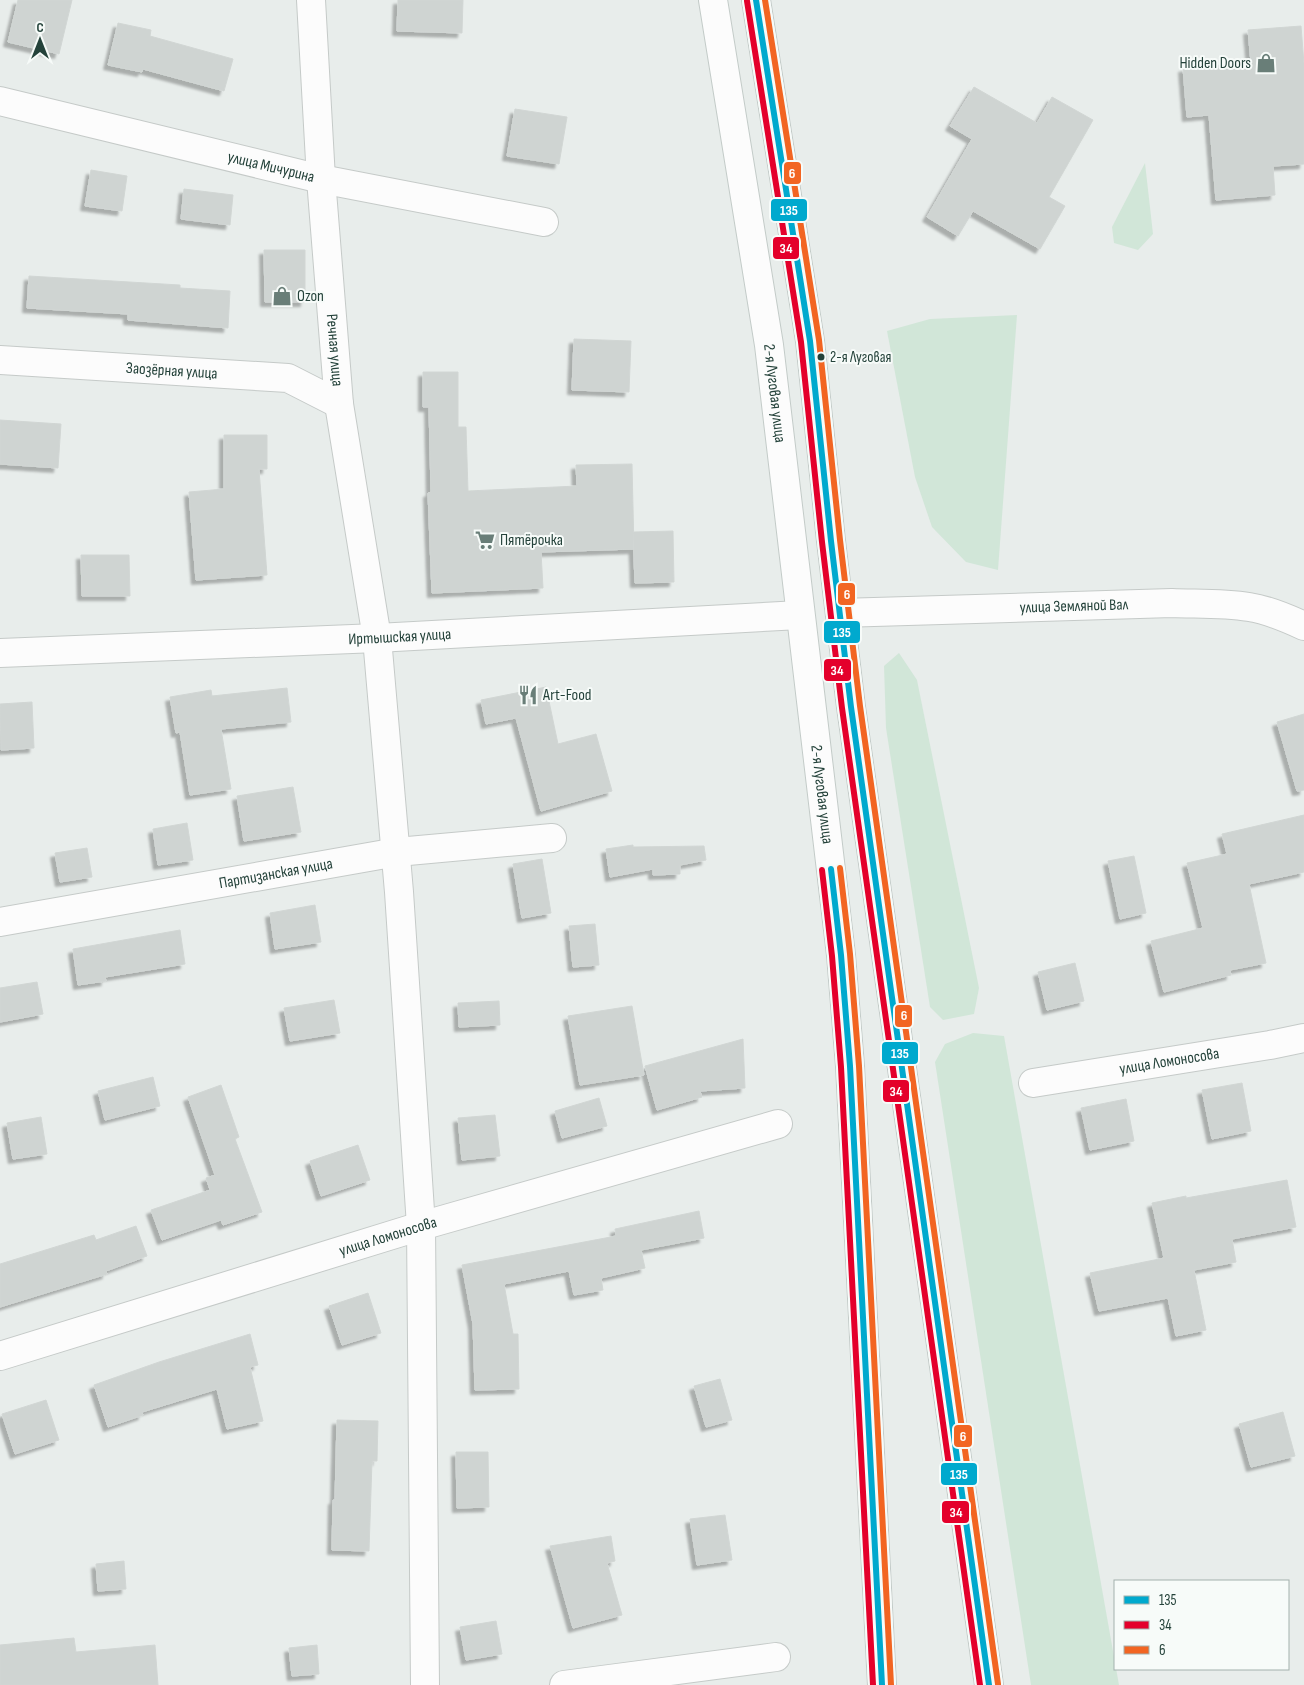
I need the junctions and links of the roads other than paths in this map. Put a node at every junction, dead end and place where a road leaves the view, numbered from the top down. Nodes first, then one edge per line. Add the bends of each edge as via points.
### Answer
1 (311, 0) edge
2 (714, 0) edge
3 (756, 0) edge
4 (0, 101) edge
5 (321, 179) junction
6 (544, 222) dead end
7 (0, 360) edge
8 (339, 404) junction
9 (840, 613) junction
10 (800, 615) junction
11 (1304, 626) edge
12 (377, 638) junction
13 (0, 653) edge
14 (552, 838) dead end
15 (396, 852) junction
16 (0, 922) edge
17 (1304, 1038) edge
18 (1033, 1083) dead end
19 (778, 1124) dead end
20 (421, 1226) junction
21 (0, 1356) edge
22 (776, 1657) dead end
23 (425, 1685) edge
24 (564, 1685) edge
25 (882, 1685) edge
26 (989, 1685) edge

1 - 5 street, Речная улица
2 - 10 street, 2-я Луговая улица via 769,345
3 - 9 street via 810,341
4 - 5 street, улица Мичурина
5 - 6 street, улица Мичурина
5 - 8 street, Речная улица
7 - 8 street, Заозёрная улица via 288,378
8 - 12 street, Речная улица
9 - 10 street, улица Земляной Вал
9 - 11 street, улица Земляной Вал via 1220,604 1251,607
9 - 26 street
10 - 12 street, Иртышская улица
10 - 25 street, 2-я Луговая улица via 841,955 850,1066
12 - 13 street, Иртышская улица
12 - 15 street, Речная улица
14 - 15 street, Партизанская улица
15 - 16 street, Партизанская улица
15 - 20 street, Речная улица
17 - 18 street, улица Ломоносова
19 - 20 street, улица Ломоносова
20 - 21 street, улица Ломоносова
20 - 23 street, Речная улица
22 - 24 street

